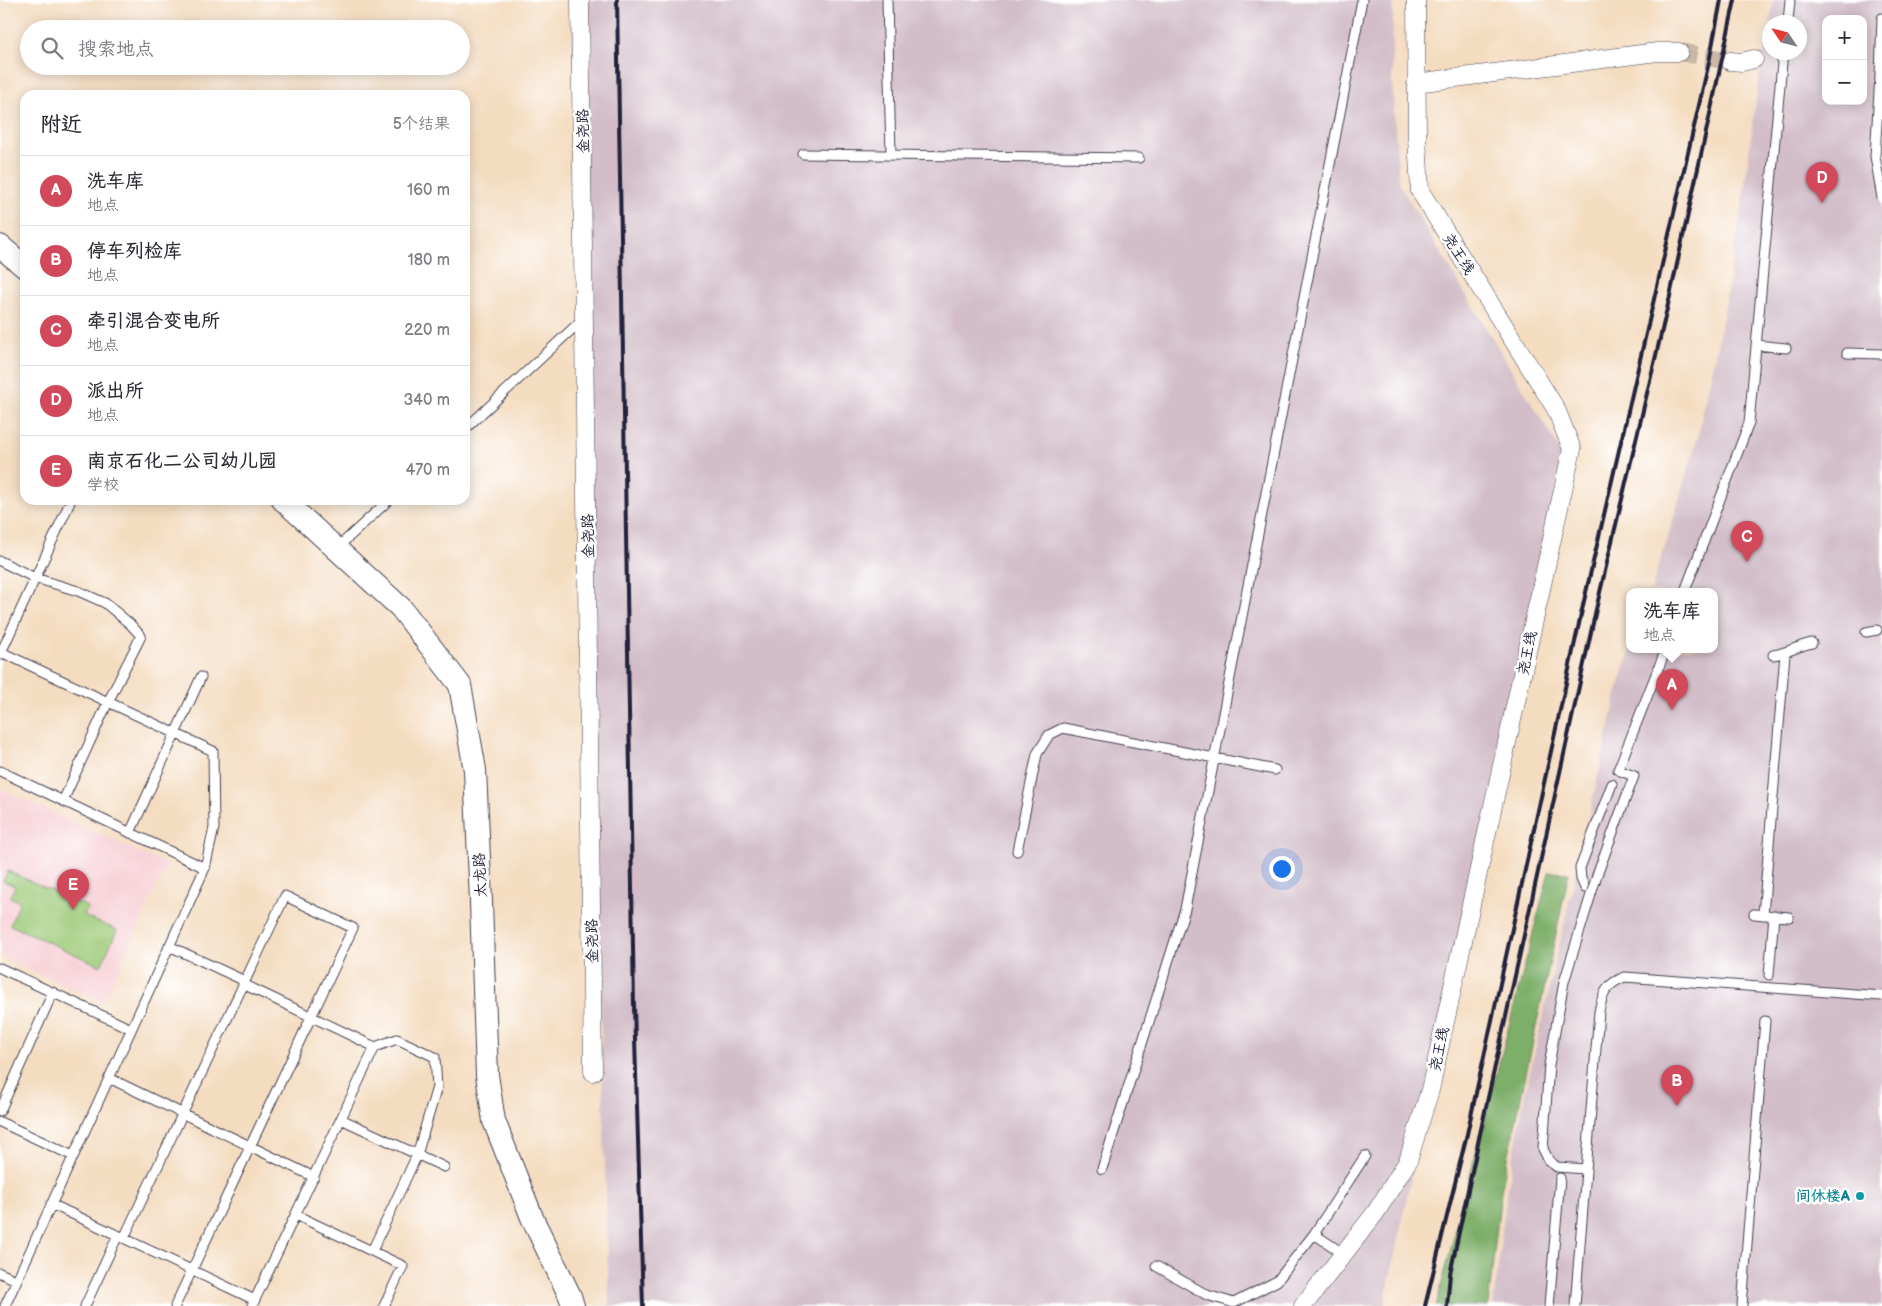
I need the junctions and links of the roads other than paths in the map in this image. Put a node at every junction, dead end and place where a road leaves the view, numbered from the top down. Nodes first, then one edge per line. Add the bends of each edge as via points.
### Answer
1 (580, 0) edge
2 (887, 0) edge
3 (1362, 0) edge
4 (1416, 0) edge
5 (1790, 0) edge
6 (1789, 15) edge
7 (1882, 18) edge
8 (1679, 52) tunnel mouth
9 (1754, 59) dead end
10 (1782, 60) edge
11 (1730, 61) tunnel mouth
12 (1880, 75) junction
13 (1416, 83) junction
14 (1882, 86) edge
15 (803, 154) dead end
16 (891, 154) junction
17 (1139, 158) dead end
18 (1882, 198) edge
19 (0, 246) edge
20 (20, 263) edge
21 (586, 316) junction
22 (1756, 346) junction
23 (1786, 348) dead end
24 (1847, 353) dead end
25 (1882, 354) edge
26 (470, 424) edge
27 (69, 505) edge
28 (289, 505) edge
29 (384, 505) edge
30 (337, 548) junction
31 (0, 561) edge
32 (35, 578) junction
33 (1686, 588) edge
34 (1877, 630) dead end
35 (1866, 632) dead end
36 (1812, 644) dead end
37 (1664, 653) edge
38 (1, 654) edge
39 (1785, 654) junction
40 (1774, 655) dead end
41 (201, 677) dead end
42 (108, 702) junction
43 (175, 733) junction
44 (1214, 758) junction
45 (1276, 770) dead end
46 (0, 772) edge
47 (1612, 784) dead end
48 (63, 801) junction
49 (130, 833) junction
50 (1017, 851) dead end
51 (205, 868) junction
52 (1585, 888) dead end
53 (1774, 916) junction
54 (1789, 916) dead end
55 (169, 946) junction
56 (0, 968) edge
57 (1769, 976) dead end
58 (244, 982) junction
59 (53, 992) junction
60 (1882, 996) edge
61 (312, 1016) junction
62 (1765, 1021) dead end
63 (131, 1029) junction
64 (375, 1047) junction
65 (593, 1072) dead end
66 (109, 1078) junction
67 (0, 1111) edge
68 (182, 1113) junction
69 (341, 1119) junction
70 (0, 1122) edge
71 (250, 1146) junction
72 (416, 1155) junction
73 (73, 1156) junction
74 (1365, 1156) dead end
75 (444, 1167) dead end
76 (1102, 1169) dead end
77 (1586, 1170) junction
78 (314, 1177) junction
79 (1560, 1178) dead end
80 (51, 1204) junction
81 (296, 1216) junction
82 (1314, 1234) junction
83 (121, 1237) junction
84 (372, 1251) junction
85 (1345, 1254) junction
86 (1156, 1266) dead end
87 (192, 1270) junction
88 (0, 1273) edge
89 (16, 1280) junction
90 (254, 1303) edge
91 (5, 1306) edge
92 (85, 1306) edge
93 (175, 1306) edge
94 (384, 1306) edge
95 (573, 1306) edge
96 (1304, 1306) edge
97 (1549, 1306) edge
98 (1575, 1306) edge
99 (1742, 1306) edge

1 - 21 street, 金尧路
2 - 16 lane
3 - 44 lane
4 - 13 street, 尧王线
5 - 6 lane
7 - 12 lane
8 - 13 street via 1657,52
9 - 11 street
10 - 22 lane
12 - 14 lane, bridge
12 - 18 lane, bridge via 1875,156
13 - 85 street, 尧王线 via 1420,191 1556,409 1572,449 1430,1090 1408,1161
15 - 16 lane
16 - 17 lane
19 - 20 street
21 - 26 lane
21 - 65 street, 金尧路
22 - 23 lane
22 - 33 lane via 1749,423
24 - 25 lane
27 - 32 lane
28 - 30 street, 太龙路
29 - 30 lane
30 - 95 street, 太龙路 via 401,608 460,685 475,770 486,1075 494,1121 533,1220
31 - 32 lane
32 - 38 lane
32 - 42 lane via 105,603 141,636
34 - 35 lane
36 - 39 lane via 1799,646
37 - 77 lane, bridge via 1618,770 1634,776 1597,875 1564,982 1549,1065 1543,1149 1549,1161 1557,1167
38 - 42 lane
39 - 40 lane
39 - 53 lane via 1758,914
41 - 43 lane
42 - 43 lane
42 - 48 lane
43 - 49 lane
43 - 51 lane via 213,751 214,828
44 - 45 lane
44 - 50 lane via 1063,728 1049,735 1037,754
44 - 76 lane via 1184,909
46 - 48 lane
47 - 52 lane via 1580,868
48 - 49 lane
49 - 51 lane
51 - 55 lane
53 - 54 lane
53 - 57 lane
55 - 58 lane
55 - 63 lane
56 - 59 lane
58 - 61 lane
58 - 61 lane via 285,896 353,928
58 - 68 lane
59 - 63 lane
59 - 67 lane
60 - 77 lane, bridge via 1625,977 1615,980 1607,986 1599,1012
61 - 64 lane
61 - 71 lane
62 - 99 lane
63 - 66 lane
64 - 69 lane
64 - 72 lane via 397,1039 434,1057 437,1086
66 - 68 lane
66 - 73 lane
68 - 71 lane
68 - 83 lane
69 - 72 lane
69 - 78 lane
70 - 73 lane
71 - 78 lane
71 - 87 lane
72 - 75 lane
72 - 84 lane
73 - 80 lane
74 - 82 lane
77 - 98 lane, bridge
78 - 81 lane
79 - 97 lane
80 - 83 lane
80 - 89 lane
81 - 84 lane
81 - 90 lane
82 - 85 lane
82 - 86 lane via 1277,1281 1234,1303 1207,1295
83 - 87 lane
83 - 92 lane
84 - 94 lane via 403,1266
85 - 96 street, 尧王线
87 - 90 lane
87 - 93 lane
88 - 89 lane
89 - 91 lane

